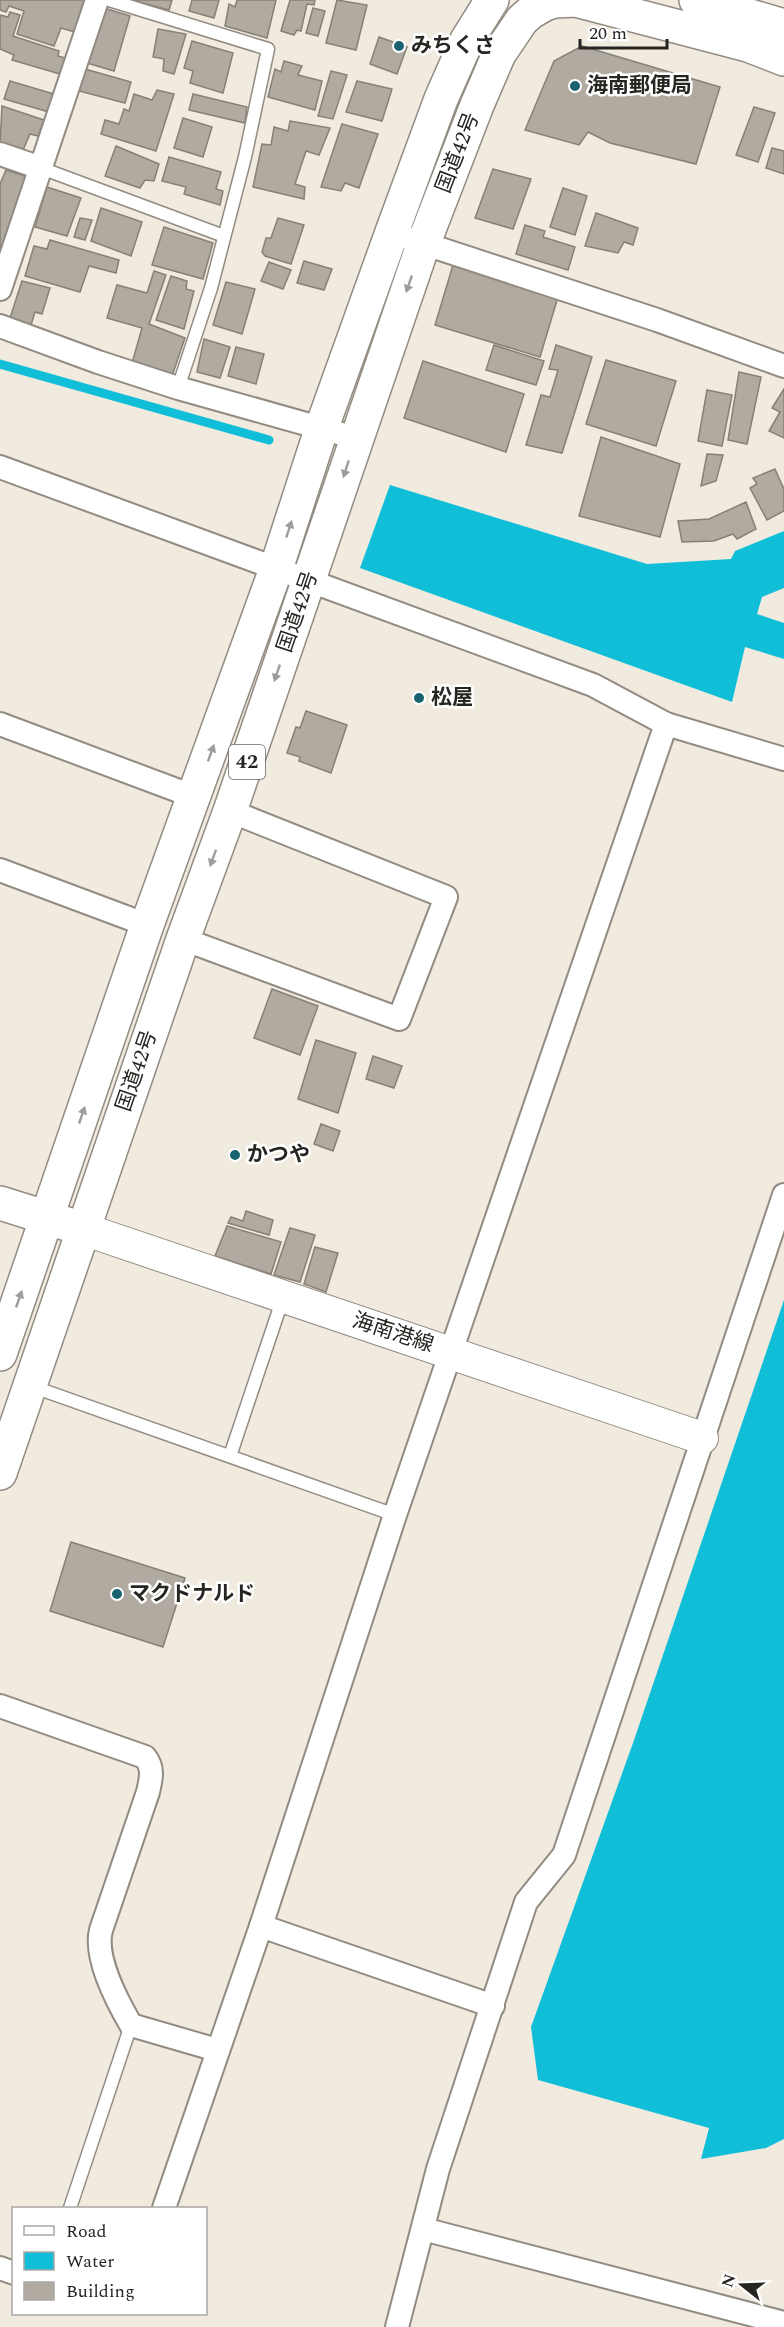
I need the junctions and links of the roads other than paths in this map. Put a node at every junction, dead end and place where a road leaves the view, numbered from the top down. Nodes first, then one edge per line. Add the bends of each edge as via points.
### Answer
1 (97, 0) edge
2 (108, 0) edge
3 (484, 0) edge
4 (492, 0) edge
5 (519, 0) edge
6 (696, 0) edge
7 (784, 26) edge
8 (467, 40) junction
9 (499, 54) junction
10 (784, 59) edge
11 (0, 154) edge
12 (41, 168) junction
13 (392, 232) junction
14 (224, 236) junction
15 (423, 245) junction
16 (0, 289) edge
17 (0, 326) edge
18 (784, 366) edge
19 (178, 388) junction
20 (322, 427) junction
21 (356, 438) junction
22 (0, 467) edge
23 (276, 569) junction
24 (309, 581) junction
25 (666, 723) junction
26 (0, 724) edge
27 (784, 759) edge
28 (195, 797) junction
29 (230, 811) junction
30 (0, 870) edge
31 (147, 925) junction
32 (183, 939) junction
33 (784, 1195) edge
34 (0, 1203) edge
35 (47, 1218) junction
36 (83, 1229) junction
37 (283, 1297) junction
38 (452, 1353) junction
39 (0, 1354) edge
40 (30, 1386) junction
41 (702, 1438) junction
42 (230, 1456) junction
43 (0, 1473) edge
44 (395, 1515) junction
45 (0, 1706) edge
46 (261, 1926) junction
47 (493, 2006) junction
48 (131, 2025) junction
49 (217, 2050) junction
50 (70, 2207) edge
51 (164, 2207) edge
52 (423, 2229) junction
53 (784, 2323) edge
54 (397, 2327) edge

1 - 12 street
2 - 14 lane via 268,48
3 - 8 main road
4 - 8 main road, 国道42号 / 42
5 - 9 main road
6 - 7 main road
8 - 13 main road, 国道42号 / 42
9 - 10 main road, 国道42号 / 42 via 531,12 555,1 576,0 748,45
9 - 15 main road, 国道42号 / 42
11 - 12 street
12 - 14 lane
12 - 16 street
13 - 15 street
13 - 20 main road, 国道42号 / 42
14 - 19 lane
15 - 18 street via 657,320
15 -> 21 main road, 国道42号 / 42
17 - 19 street
19 - 20 street
20 - 21 street
23 -> 20 main road, 国道42号 / 42
21 -> 24 main road, 国道42号 / 42
22 - 23 street
23 - 24 street
28 -> 23 main road, 国道42号 / 42
24 - 25 street via 593,685
24 -> 29 main road, 国道42号 / 42
25 - 27 street
25 - 38 street
26 - 28 street
28 - 31 main road, 国道42号 / 42
29 -> 32 main road, 国道42号 / 42
29 - 32 street via 446,897 399,1020
30 - 31 street
35 -> 31 main road, 国道42号 / 42
32 - 36 main road, 国道42号 / 42
33 - 41 street
34 - 35 main road
35 - 36 main road
39 -> 35 main road, 国道42号 / 42
36 - 37 main road, 海南港線
36 - 40 main road, 国道42号 / 42
37 - 38 main road, 海南港線
37 - 42 lane
38 - 41 main road, 海南港線
38 - 44 street
40 - 42 lane
40 - 43 main road, 国道42号 / 42
41 - 47 street via 564,1855 526,1902
42 - 44 lane
44 - 46 street
45 - 48 street via 145,1757 150,1763 148,1792 100,1937 115,1997
46 - 47 street
46 - 49 street
47 - 52 street via 438,2169
48 - 49 street
48 - 50 lane
49 - 51 street
52 - 53 street
52 - 54 street

